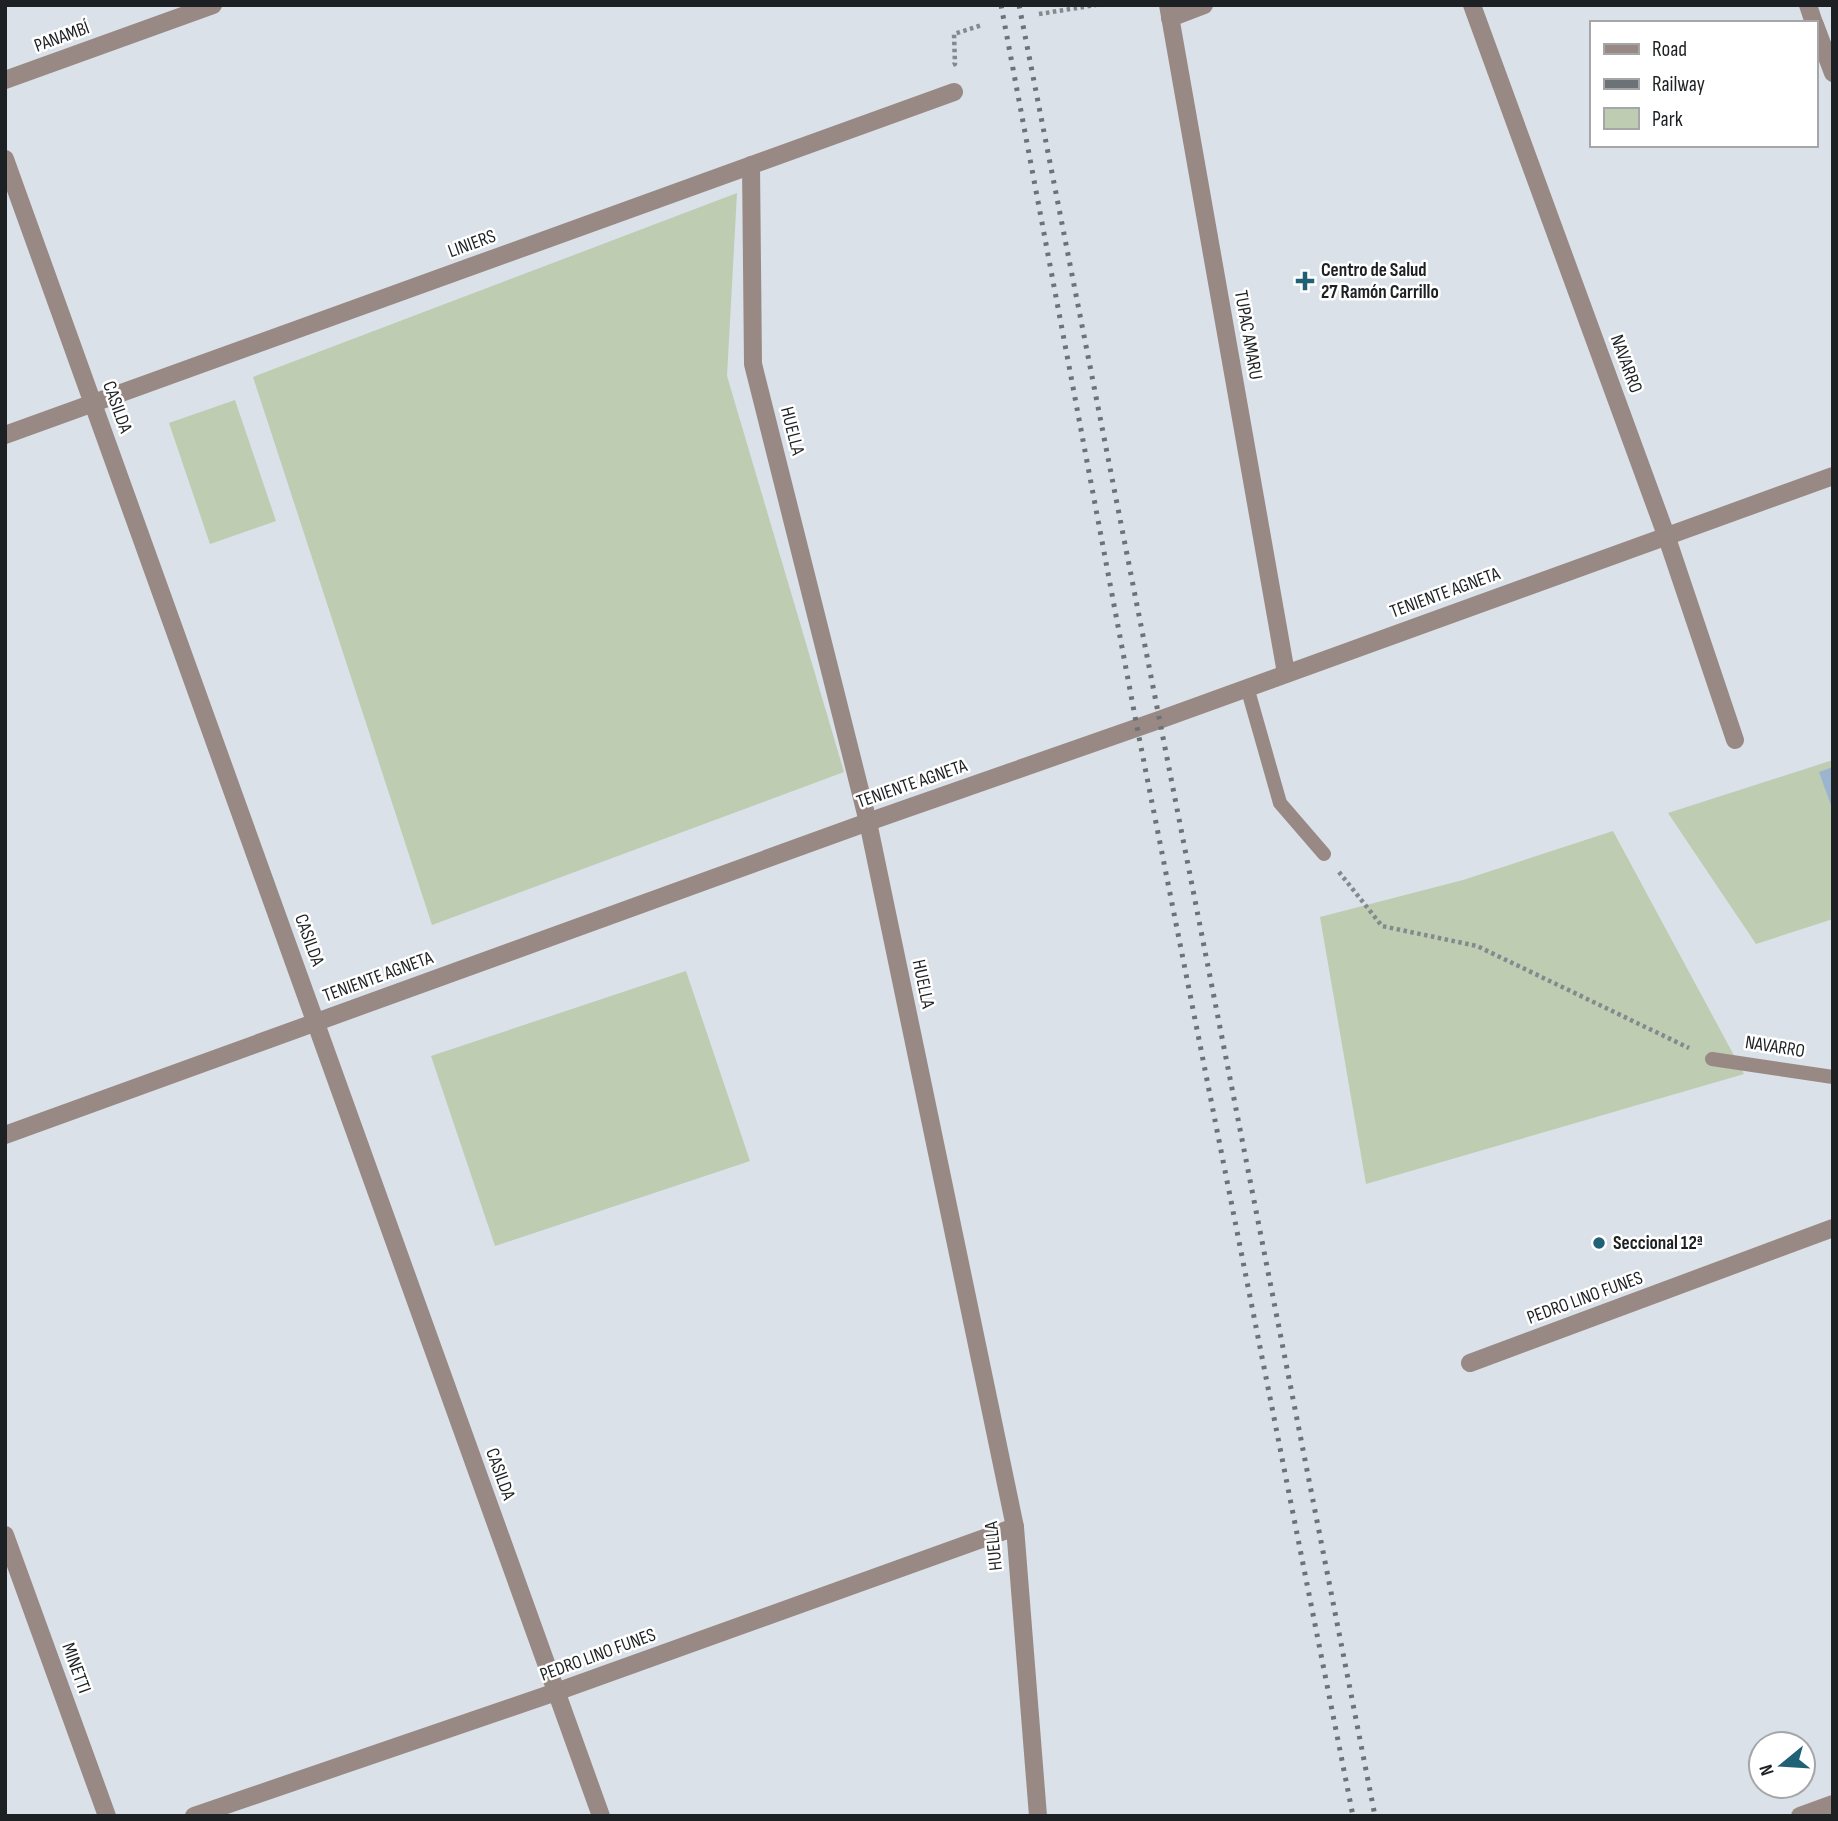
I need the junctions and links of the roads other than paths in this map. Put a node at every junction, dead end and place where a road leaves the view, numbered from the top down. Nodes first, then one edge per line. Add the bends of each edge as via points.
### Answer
1 (212, 5) edge
2 (1204, 5) edge
3 (1472, 5) edge
4 (1169, 11) edge
5 (1817, 29) edge
6 (1833, 73) edge
7 (5, 80) edge
8 (946, 95) road end
9 (5, 159) edge
10 (751, 165) junction
11 (93, 403) junction
12 (5, 435) edge
13 (1833, 476) edge
14 (1666, 536) junction
15 (1286, 673) junction
16 (1247, 687) junction
17 (1735, 740) dead end
18 (868, 822) junction
19 (1324, 854) road end
20 (316, 1022) junction
21 (1712, 1059) road end
22 (1833, 1077) edge
23 (5, 1135) edge
24 (1833, 1228) edge
25 (1470, 1363) dead end
26 (1015, 1527) junction
27 (5, 1535) edge
28 (556, 1692) junction
29 (1833, 1804) edge
30 (107, 1816) edge
31 (194, 1816) edge
32 (601, 1816) edge
33 (1038, 1816) edge
34 (1800, 1816) edge

1 - 7 street, PANAMBÍ
2 - 4 street
3 - 14 street, NAVARRO
4 - 15 street, TUPAC AMARU
5 - 6 street
8 - 10 street, LINIERS
9 - 11 street, CASILDA
10 - 11 street, LINIERS
10 - 18 street, HUELLA via 753,364
11 - 12 street, LINIERS
11 - 20 street, CASILDA
13 - 14 street, TENIENTE AGNETA
14 - 15 street, TENIENTE AGNETA
14 - 17 street, NAVARRO
15 - 16 street, TENIENTE AGNETA
16 - 18 street, TENIENTE AGNETA
16 - 19 lane via 1280,803
18 - 20 street, TENIENTE AGNETA
18 - 26 street, HUELLA
20 - 23 street, TENIENTE AGNETA
20 - 28 street, CASILDA
21 - 22 lane, NAVARRO
24 - 25 street, PEDRO LINO FUNES
26 - 28 street, PEDRO LINO FUNES
26 - 33 street, HUELLA
27 - 30 street, MINETTI
28 - 31 street, PEDRO LINO FUNES
28 - 32 street, CASILDA
29 - 34 street

